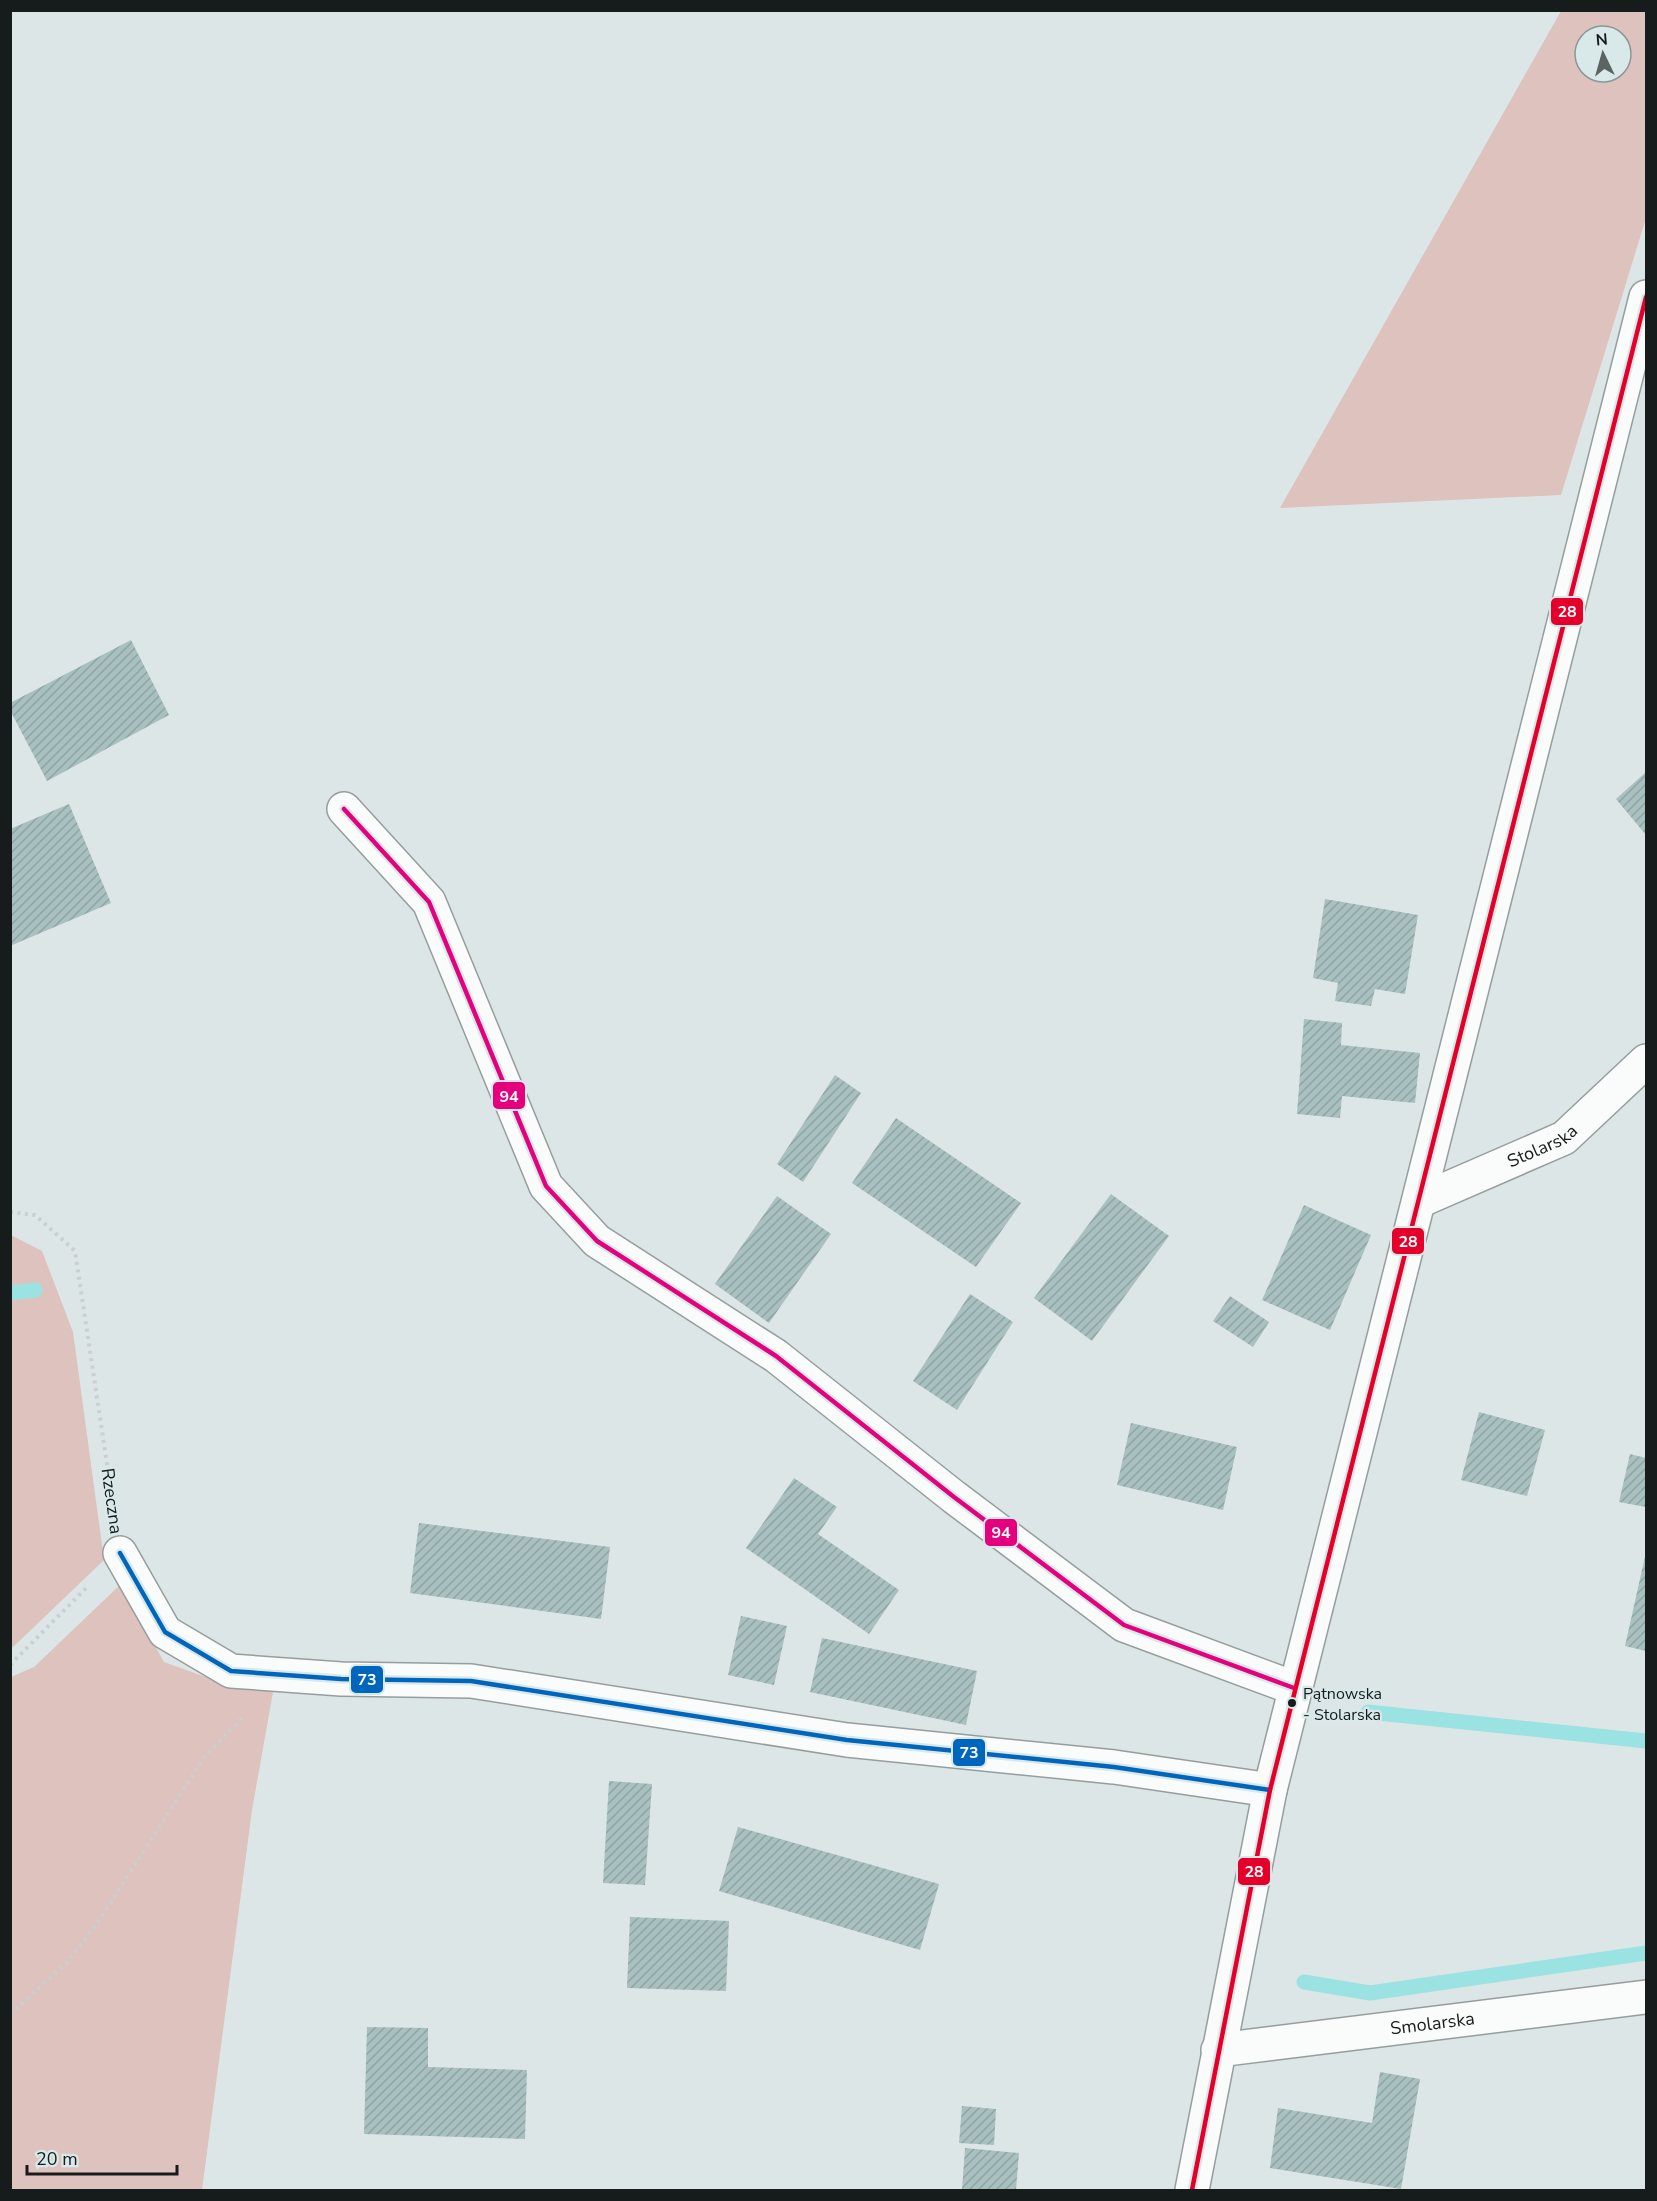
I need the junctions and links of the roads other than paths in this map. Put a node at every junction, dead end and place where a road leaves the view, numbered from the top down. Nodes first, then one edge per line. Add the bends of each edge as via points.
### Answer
1 (1647, 297) edge
2 (344, 809) dead end
3 (1647, 1061) edge
4 (1419, 1201) junction
5 (120, 1552) road end
6 (1294, 1688) junction
7 (1270, 1790) junction
8 (1647, 1997) edge
9 (1218, 2050) junction
10 (1192, 2190) edge

1 - 4 street
2 - 6 street via 429,902 546,1186 597,1241 776,1356 1124,1625
3 - 4 street, Stolarska via 1564,1138
4 - 6 street
5 - 7 street, Rzeczna via 165,1632 231,1671 471,1681 847,1740 1114,1767
6 - 7 street
7 - 9 street
8 - 9 street, Smolarska
9 - 10 street

